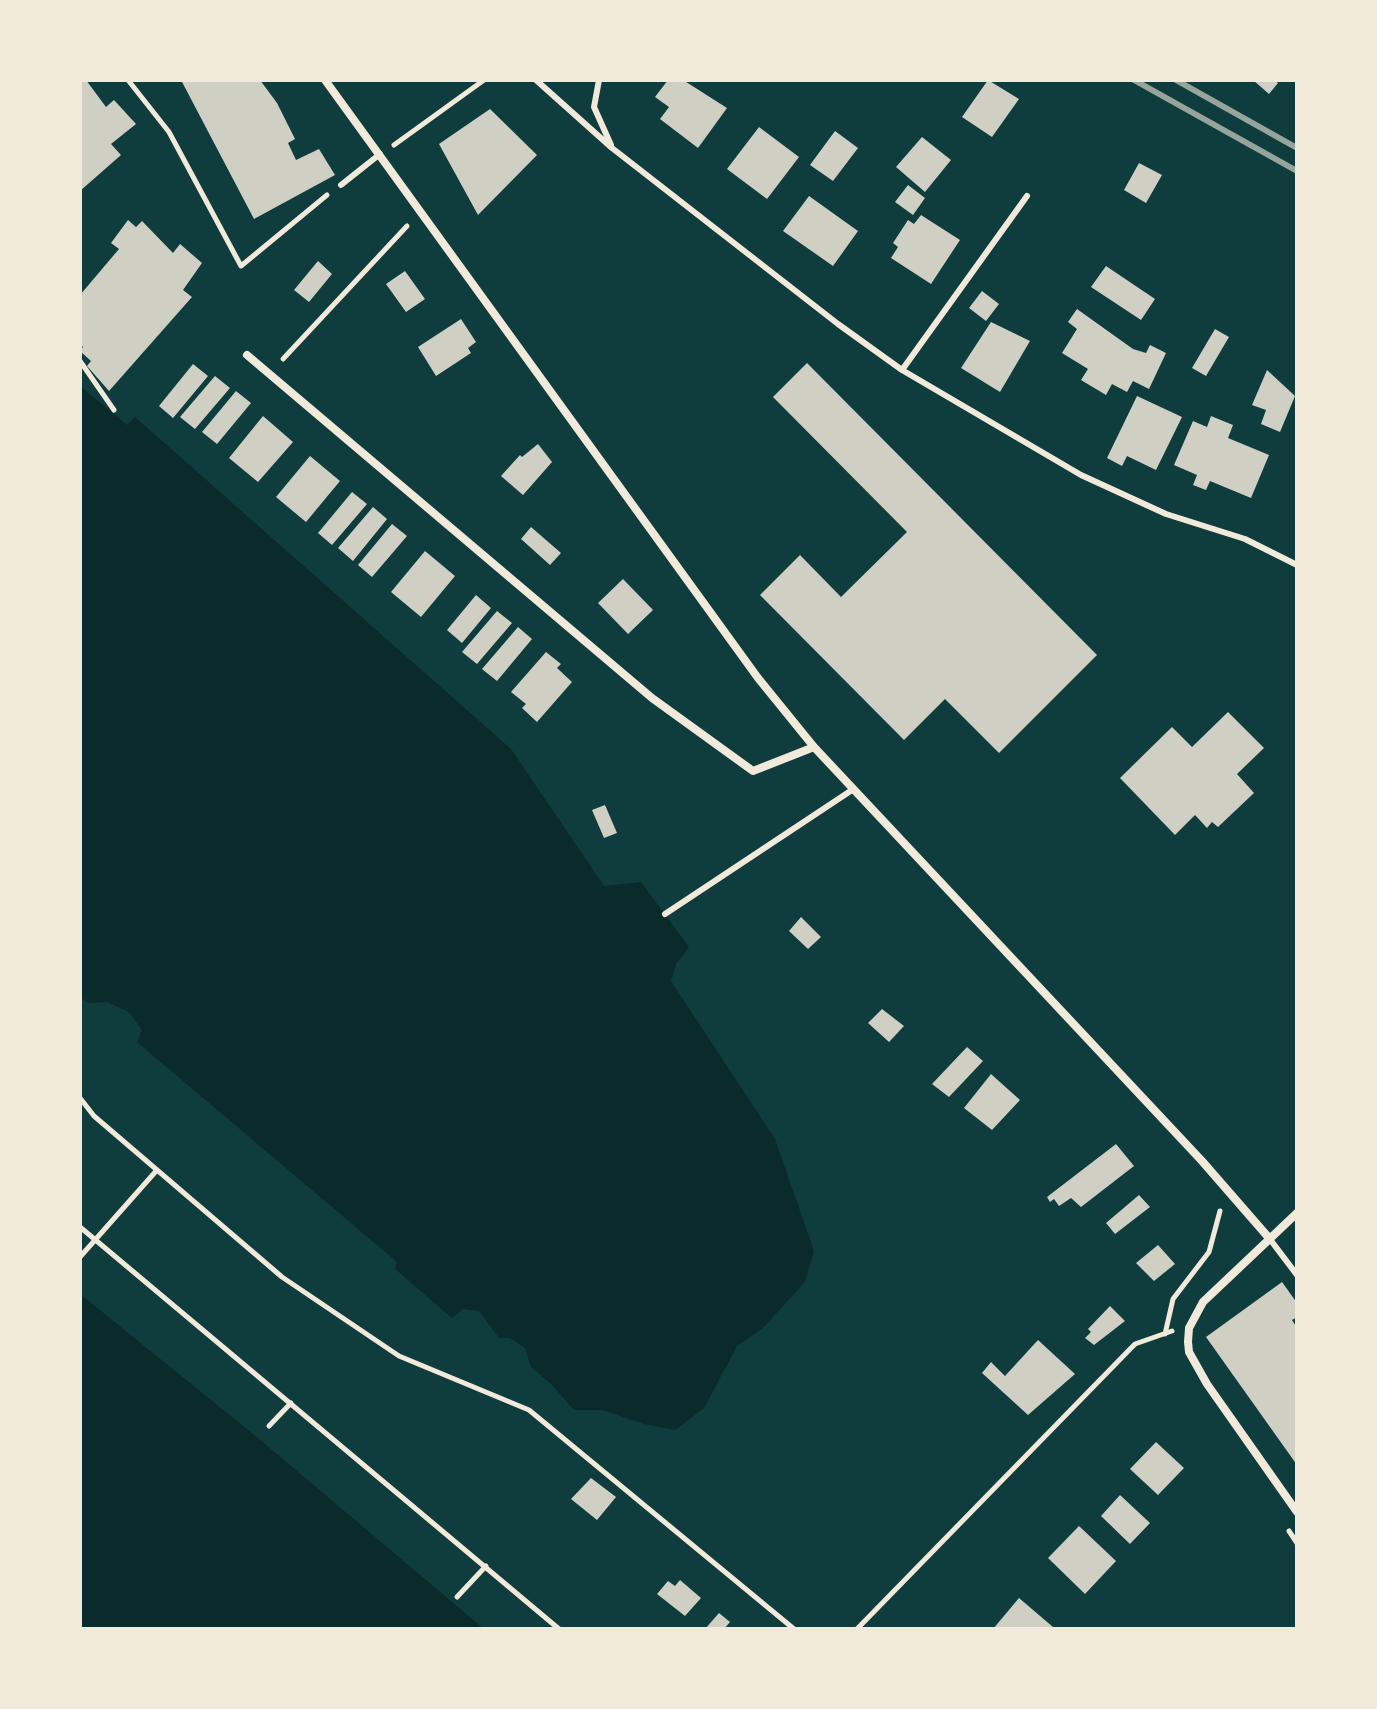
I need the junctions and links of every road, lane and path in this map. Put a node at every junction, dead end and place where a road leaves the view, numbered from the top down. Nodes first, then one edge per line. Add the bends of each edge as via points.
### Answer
1 (128, 80) edge
2 (325, 80) edge
3 (484, 80) edge
4 (536, 80) edge
5 (599, 80) edge
6 (612, 148) junction
7 (380, 154) junction
8 (341, 185) joint
9 (1027, 196) dead end
10 (400, 233) dead end
11 (298, 343) dead end
12 (247, 355) dead end
13 (80, 361) edge
14 (902, 370) junction
15 (114, 410) dead end
16 (1297, 565) edge
17 (814, 747) junction
18 (852, 790) junction
19 (665, 914) dead end
20 (80, 1098) edge
21 (157, 1170) junction
22 (1297, 1213) edge
23 (80, 1227) edge
24 (1269, 1238) junction
25 (96, 1239) junction
26 (80, 1257) edge
27 (1297, 1275) edge
28 (1189, 1328) junction
29 (291, 1403) junction
30 (269, 1426) dead end
31 (1297, 1512) edge
32 (486, 1566) junction
33 (457, 1597) dead end
34 (559, 1629) edge
35 (794, 1629) edge
36 (857, 1629) edge

1 - 8 path via 169,132 241,266
2 - 7 street
3 - 7 path
4 - 6 lane
5 - 6 lane via 594,107
6 - 14 lane
7 - 8 lane
7 - 17 street via 758,678
9 - 14 lane
10 - 11 path
12 - 17 street via 652,698 753,771
13 - 15 path
14 - 16 lane via 1081,475
17 - 18 street
18 - 19 lane
18 - 24 street
20 - 21 path
21 - 25 path
21 - 35 path via 282,1277 399,1356 529,1410
22 - 24 street
23 - 25 path
24 - 27 lane
24 - 28 street via 1203,1302
25 - 26 path
25 - 29 path
28 - 31 street via 1189,1352 1207,1384
28 - 36 path via 1135,1344
29 - 30 path
29 - 32 path
32 - 33 path
32 - 34 path

